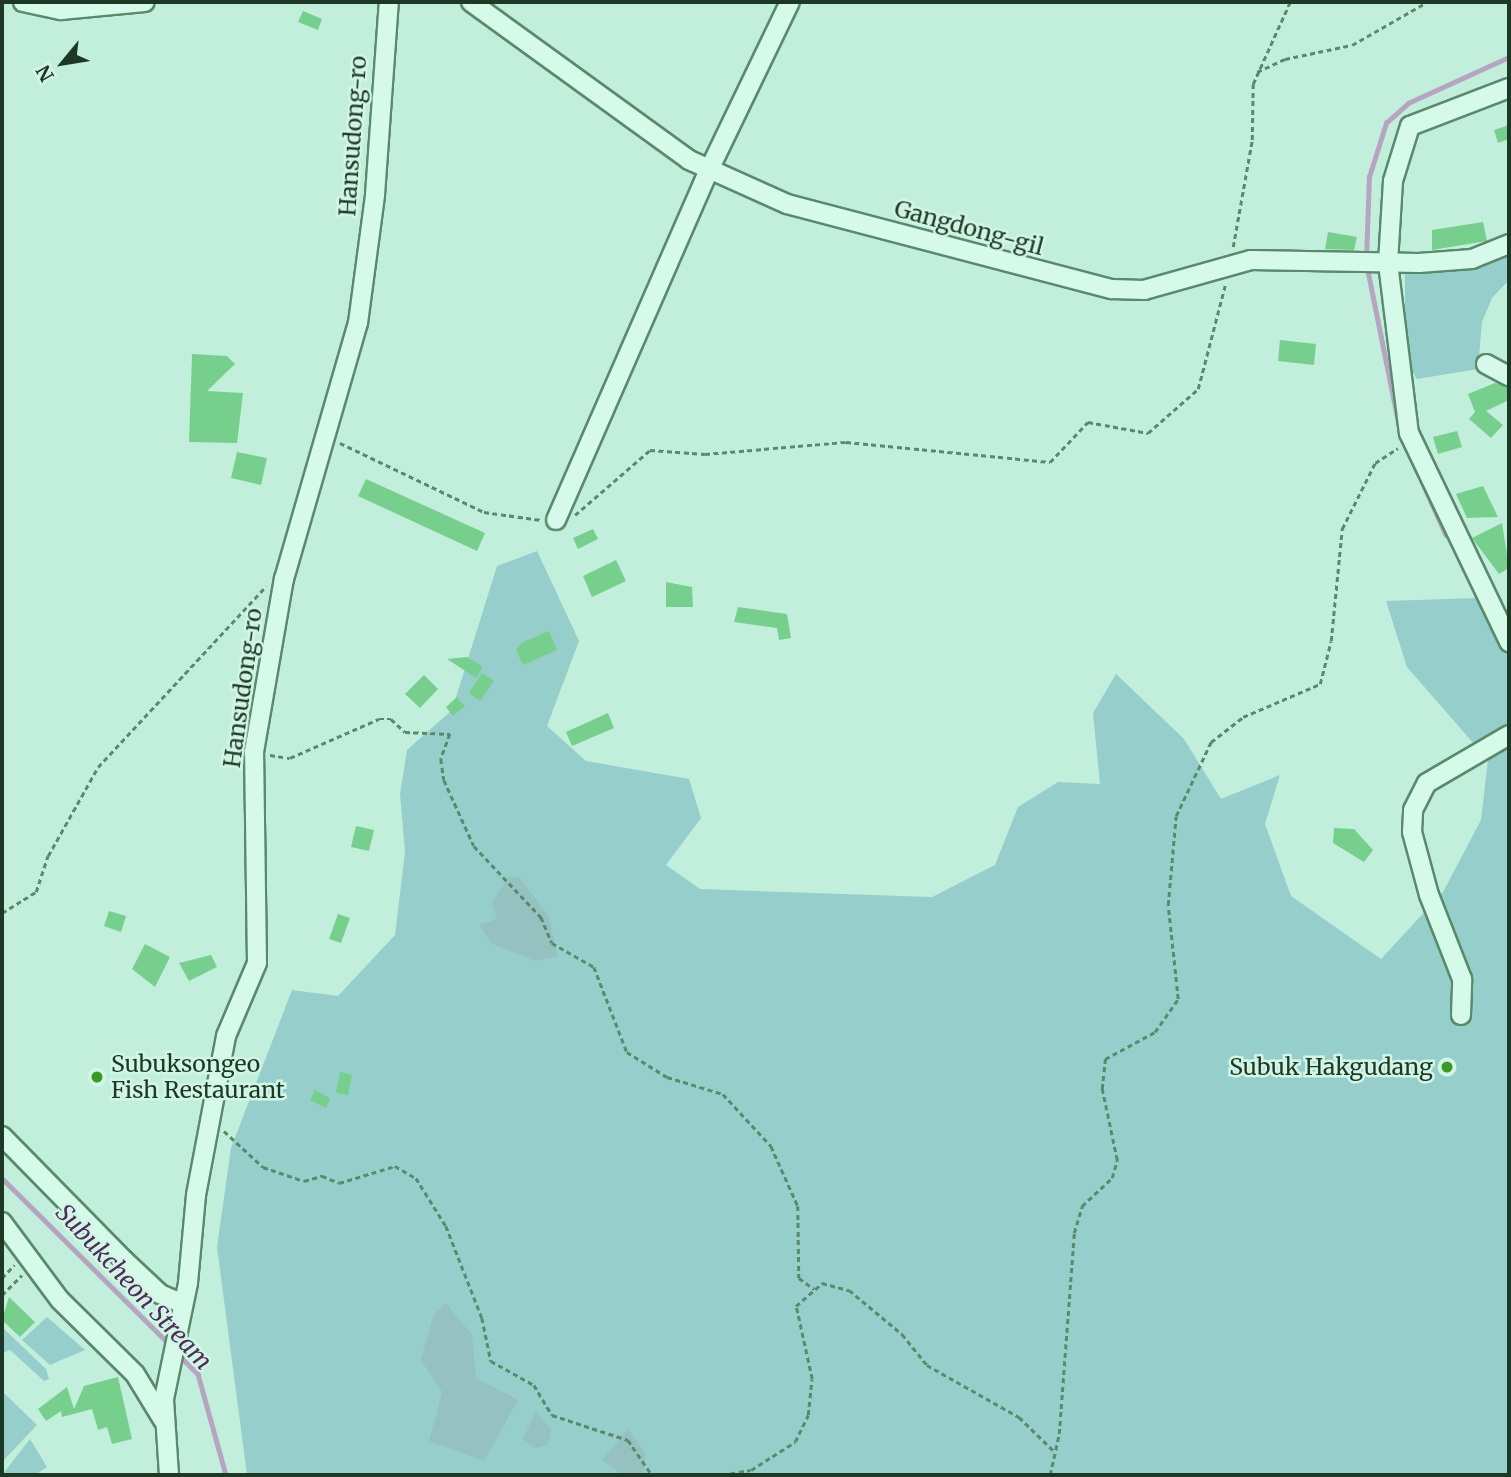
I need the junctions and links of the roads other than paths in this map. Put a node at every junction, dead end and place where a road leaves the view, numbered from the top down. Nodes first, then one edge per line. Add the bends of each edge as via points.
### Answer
1 (23, 2) edge
2 (145, 2) edge
3 (389, 2) edge
4 (471, 2) edge
5 (790, 2) edge
6 (1509, 88) edge
7 (710, 168) junction
8 (1509, 244) edge
9 (1381, 263) junction
10 (1486, 364) dead end
11 (1509, 376) edge
12 (556, 520) road end
13 (1509, 642) edge
14 (1509, 735) edge
15 (1461, 1015) dead end
16 (2, 1136) edge
17 (2, 1222) edge
18 (181, 1303) junction
19 (165, 1423) junction
20 (169, 1475) edge

1 - 2 street via 61,10
3 - 18 street, Hansudong-ro via 375,195 358,323 288,568 255,751 257,963 226,1036
4 - 7 street, Gangdong-gil via 678,152
5 - 7 street
6 - 9 street via 1410,126 1393,181
7 - 9 street, Gangdong-gil via 787,204 1112,289 1144,290 1230,265 1301,257
7 - 12 street
8 - 9 street, Gangdong-gil via 1472,259
9 - 13 street via 1409,433
10 - 11 street
14 - 15 street via 1427,783 1413,810 1412,832 1429,895 1462,979
16 - 18 street via 160,1294
17 - 19 street, Hansudong-ro via 60,1300 135,1374
18 - 19 street, Hansudong-ro via 164,1399
19 - 20 street, Hansudong-ro

